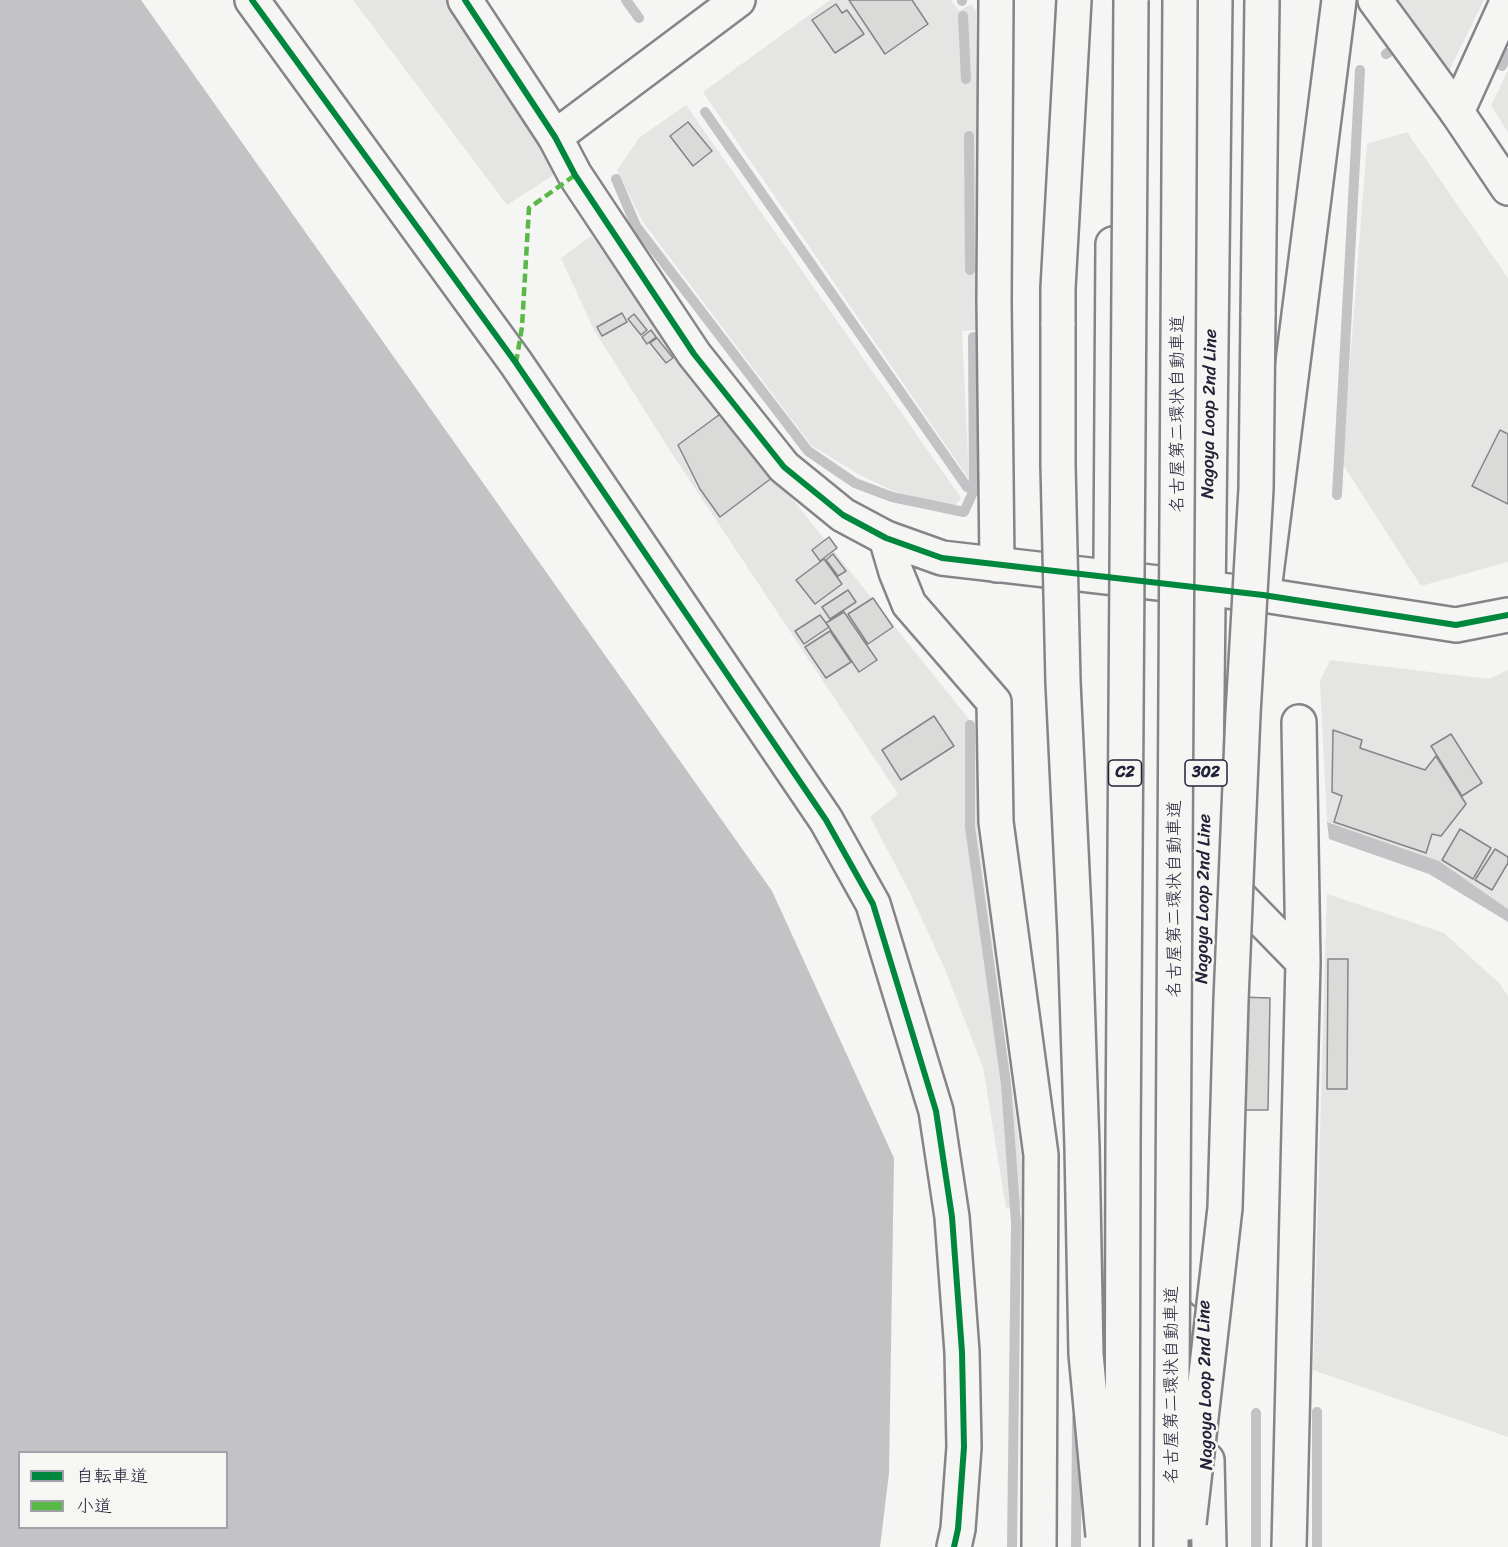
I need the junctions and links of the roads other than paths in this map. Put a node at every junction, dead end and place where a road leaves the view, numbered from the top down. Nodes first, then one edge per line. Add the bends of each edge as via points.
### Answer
1 (252, 0) edge
2 (465, 0) edge
3 (738, 0) edge
4 (996, 0) edge
5 (1074, 0) edge
6 (1115, 0) edge
7 (1131, 0) edge
8 (1180, 0) edge
9 (1215, 0) edge
10 (1262, 0) edge
11 (1339, 0) edge
12 (1375, 0) edge
13 (1508, 0) edge
14 (1457, 112) junction
15 (555, 137) junction
16 (1508, 188) edge
17 (886, 538) junction
18 (997, 565) junction
19 (1112, 577) junction
20 (1208, 588) junction
21 (1263, 595) junction
22 (1508, 615) edge
23 (1299, 722) dead end
24 (1204, 861) junction
25 (1303, 962) junction
26 (957, 1541) edge
27 (1039, 1547) edge
28 (1104, 1547) edge
29 (1122, 1547) edge
30 (1171, 1547) edge
31 (1186, 1547) edge
32 (1209, 1547) edge
33 (1288, 1547) edge

1 - 26 main road via 516,363 826,820 873,904 936,1111 952,1217 964,1447
2 - 15 main road
3 - 15 main road
4 - 18 main road
5 - 28 main road, bridge via 1058,288 1062,682 1076,945 1086,1354
6 - 19 main road
7 - 29 main road, C2, bridge
8 - 30 main road, 名古屋第二環状自動車道, bridge
9 - 20 main road, Nagoya Loop 2nd Line / 302
10 - 31 main road, bridge via 1256,489 1230,1012 1225,1208
11 - 21 main road
12 - 14 main road
13 - 14 main road
14 - 16 main road
15 - 17 main road via 575,175 694,354 784,467 843,515
17 - 18 main road via 942,558
17 - 27 main road via 909,604 994,702 996,822 1041,1155
18 - 19 main road
19 - 20 main road
19 - 28 main road
20 - 21 main road
20 - 24 main road, Nagoya Loop 2nd Line / 302
21 - 22 main road via 1456,625
23 - 25 main road
24 - 25 main road
24 - 32 main road, Nagoya Loop 2nd Line / 302
25 - 33 main road

